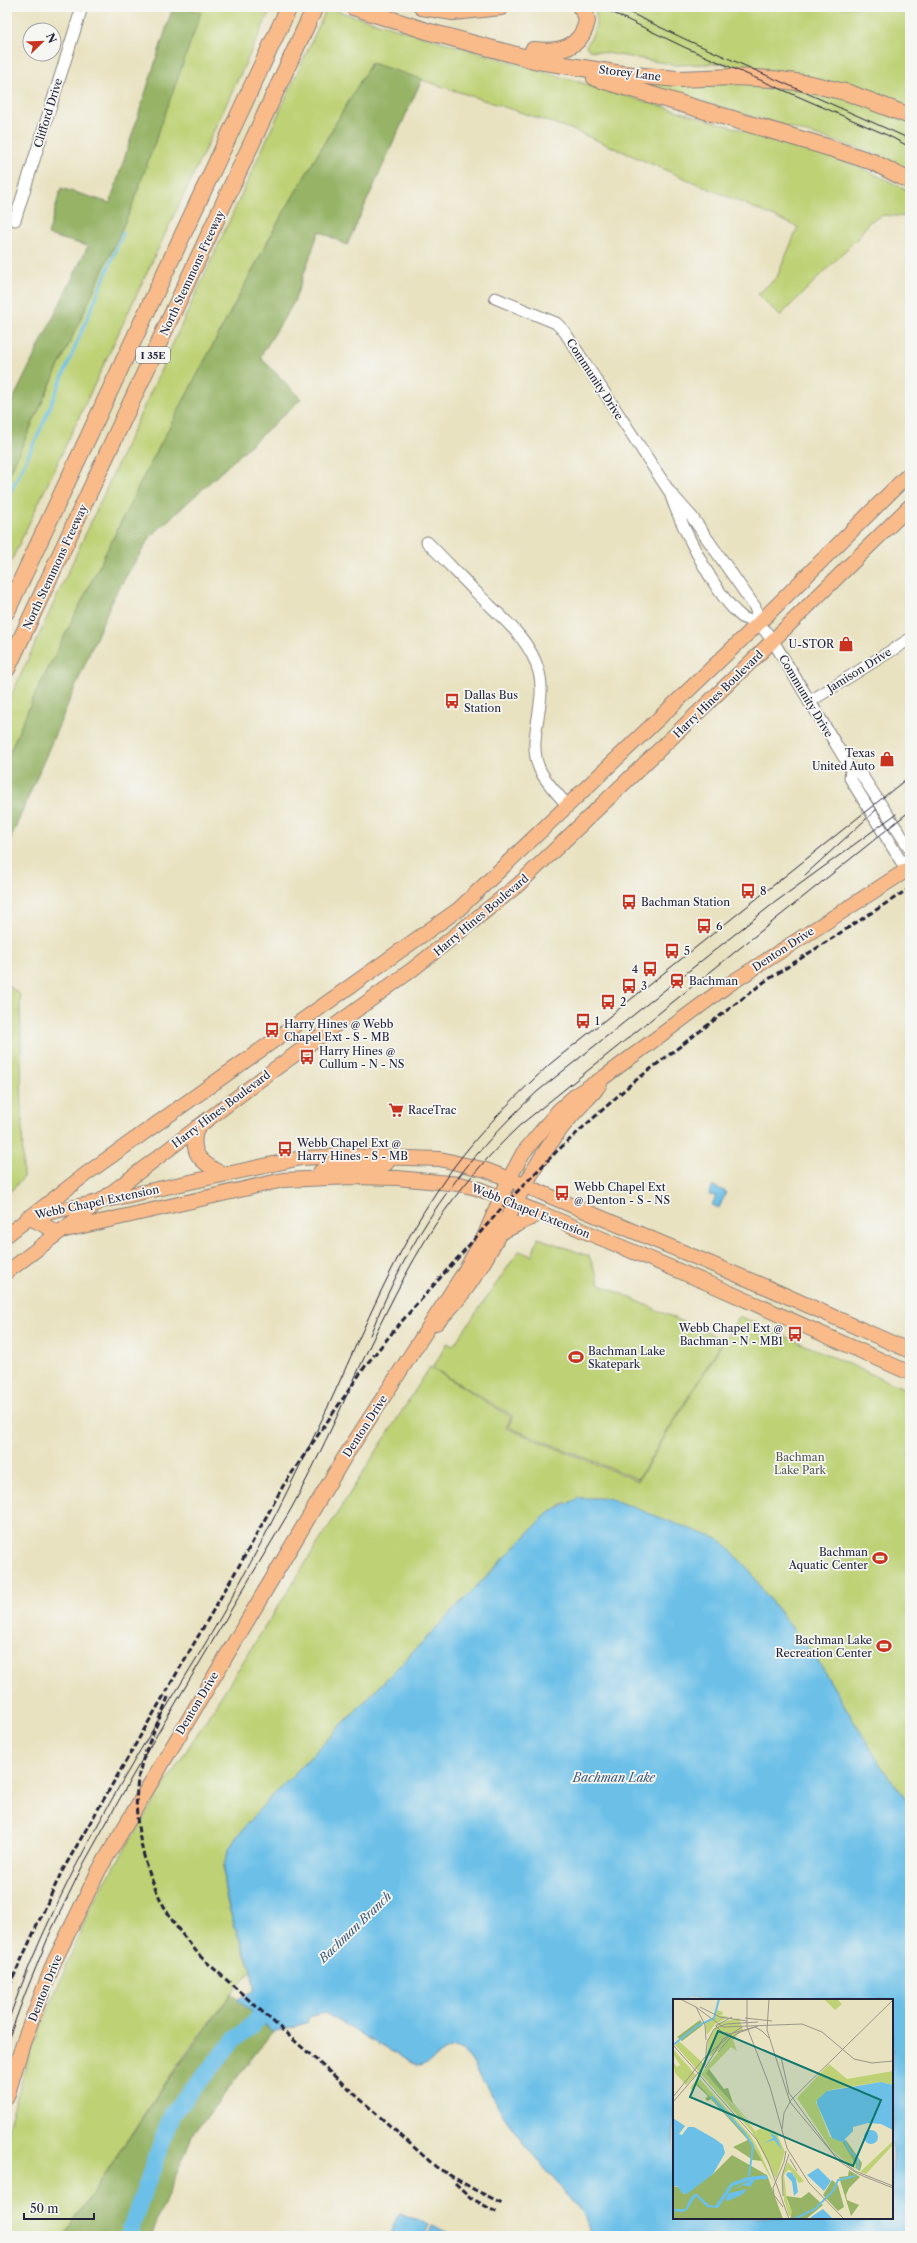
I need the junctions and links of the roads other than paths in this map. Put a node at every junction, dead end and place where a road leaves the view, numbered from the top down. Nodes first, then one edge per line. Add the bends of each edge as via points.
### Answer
1 (82, 7) edge
2 (289, 7) edge
3 (315, 7) edge
4 (353, 7) edge
5 (422, 7) edge
6 (501, 7) edge
7 (580, 7) edge
8 (456, 10) edge
9 (472, 42) junction
10 (538, 61) junction
11 (910, 116) edge
12 (910, 181) edge
13 (15, 220) dead end
14 (494, 298) dead end
15 (910, 473) edge
16 (669, 491) junction
17 (910, 506) edge
18 (427, 542) dead end
19 (7, 611) edge
20 (759, 623) junction
21 (910, 638) edge
22 (773, 641) junction
23 (7, 669) edge
24 (809, 702) junction
25 (851, 770) junction
26 (568, 806) junction
27 (581, 826) junction
28 (910, 849) edge
29 (909, 872) edge
30 (401, 952) junction
31 (413, 969) junction
32 (247, 1060) junction
33 (603, 1078) junction
34 (261, 1079) junction
35 (197, 1127) junction
36 (396, 1158) junction
37 (222, 1174) junction
38 (321, 1178) junction
39 (509, 1179) junction
40 (525, 1187) junction
41 (501, 1198) junction
42 (96, 1203) junction
43 (516, 1204) junction
44 (541, 1213) junction
45 (28, 1217) junction
46 (57, 1232) junction
47 (502, 1232) junction
48 (7, 1235) edge
49 (654, 1261) junction
50 (725, 1270) junction
51 (7, 1272) edge
52 (771, 1289) junction
53 (762, 1308) junction
54 (428, 1330) junction
55 (910, 1351) edge
56 (910, 1373) edge
57 (7, 2097) edge

1 - 13 street, Clifford Drive
2 - 19 highway, I 35E
3 - 23 highway, North Stemmons Freeway / I 35E
4 - 9 highway, Storey Lane via 430,32
5 - 8 highway
6 - 8 highway
7 - 9 highway via 585,13 586,27 577,43 565,49 543,51
9 - 10 highway, Storey Lane
10 - 11 highway, Storey Lane via 622,74 678,79 773,78 849,93
10 - 12 highway via 830,148 873,162
14 - 16 street, Community Drive via 556,323
15 - 20 main road, Harry Hines Boulevard
16 - 20 street, Community Drive via 692,517 755,606
16 - 20 street, Community Drive via 681,524 725,598 743,618
17 - 22 main road, Harry Hines Boulevard
18 - 26 street via 516,632 533,656 542,681 536,757 545,779
20 - 22 street, Community Drive
20 - 26 main road, Harry Hines Boulevard
21 - 24 street, Jamison Drive
22 - 24 street, Community Drive
22 - 27 main road, Harry Hines Boulevard
24 - 25 street, Community Drive
25 - 28 street, Community Drive via 859,770
25 - 29 street, Community Drive via 850,778
26 - 27 main road
26 - 30 main road, Harry Hines Boulevard via 459,909
27 - 31 main road, Harry Hines Boulevard via 512,890
29 - 33 main road, Denton Drive via 728,984
30 - 31 main road
30 - 32 main road, Harry Hines Boulevard
31 - 34 main road, Harry Hines Boulevard
32 - 34 main road
32 - 45 main road, Harry Hines Boulevard
33 - 39 main road, Denton Drive via 577,1094 558,1111 523,1153
33 - 40 main road, Denton Drive via 598,1089 556,1135
34 - 35 main road, Harry Hines Boulevard
35 - 37 main road via 194,1146 199,1158
35 - 42 main road, Harry Hines Boulevard
36 - 37 main road, Webb Chapel Extension via 301,1158
36 - 38 main road via 381,1167 325,1168 320,1172
36 - 39 main road, Webb Chapel Extension via 440,1159 486,1170
37 - 42 main road, Webb Chapel Extension
38 - 41 main road, Webb Chapel Extension via 438,1181 476,1188
38 - 46 main road, Webb Chapel Extension via 284,1180
39 - 40 main road, Webb Chapel Extension
39 - 41 main road, Denton Drive
40 - 43 main road, Denton Drive
40 - 50 main road, Webb Chapel Extension
41 - 43 main road, Webb Chapel Extension
41 - 54 main road, Denton Drive via 484,1237
42 - 45 main road, Webb Chapel Extension
42 - 46 main road, Harry Hines Boulevard
43 - 44 main road, Webb Chapel Extension
43 - 47 main road, Denton Drive
44 - 47 main road
44 - 49 main road, Webb Chapel Extension
45 - 46 main road, Webb Chapel Extension
45 - 48 main road, Harry Hines Boulevard
46 - 51 main road, Harry Hines Boulevard
47 - 54 main road, Denton Drive via 485,1263 451,1309
49 - 50 main road via 664,1257 701,1270
49 - 53 main road, Webb Chapel Extension
50 - 52 main road, Webb Chapel Extension
52 - 53 main road
52 - 55 main road, Webb Chapel Extension
53 - 56 main road, Webb Chapel Extension
54 - 57 main road, Denton Drive via 344,1458 99,1870 54,1962

